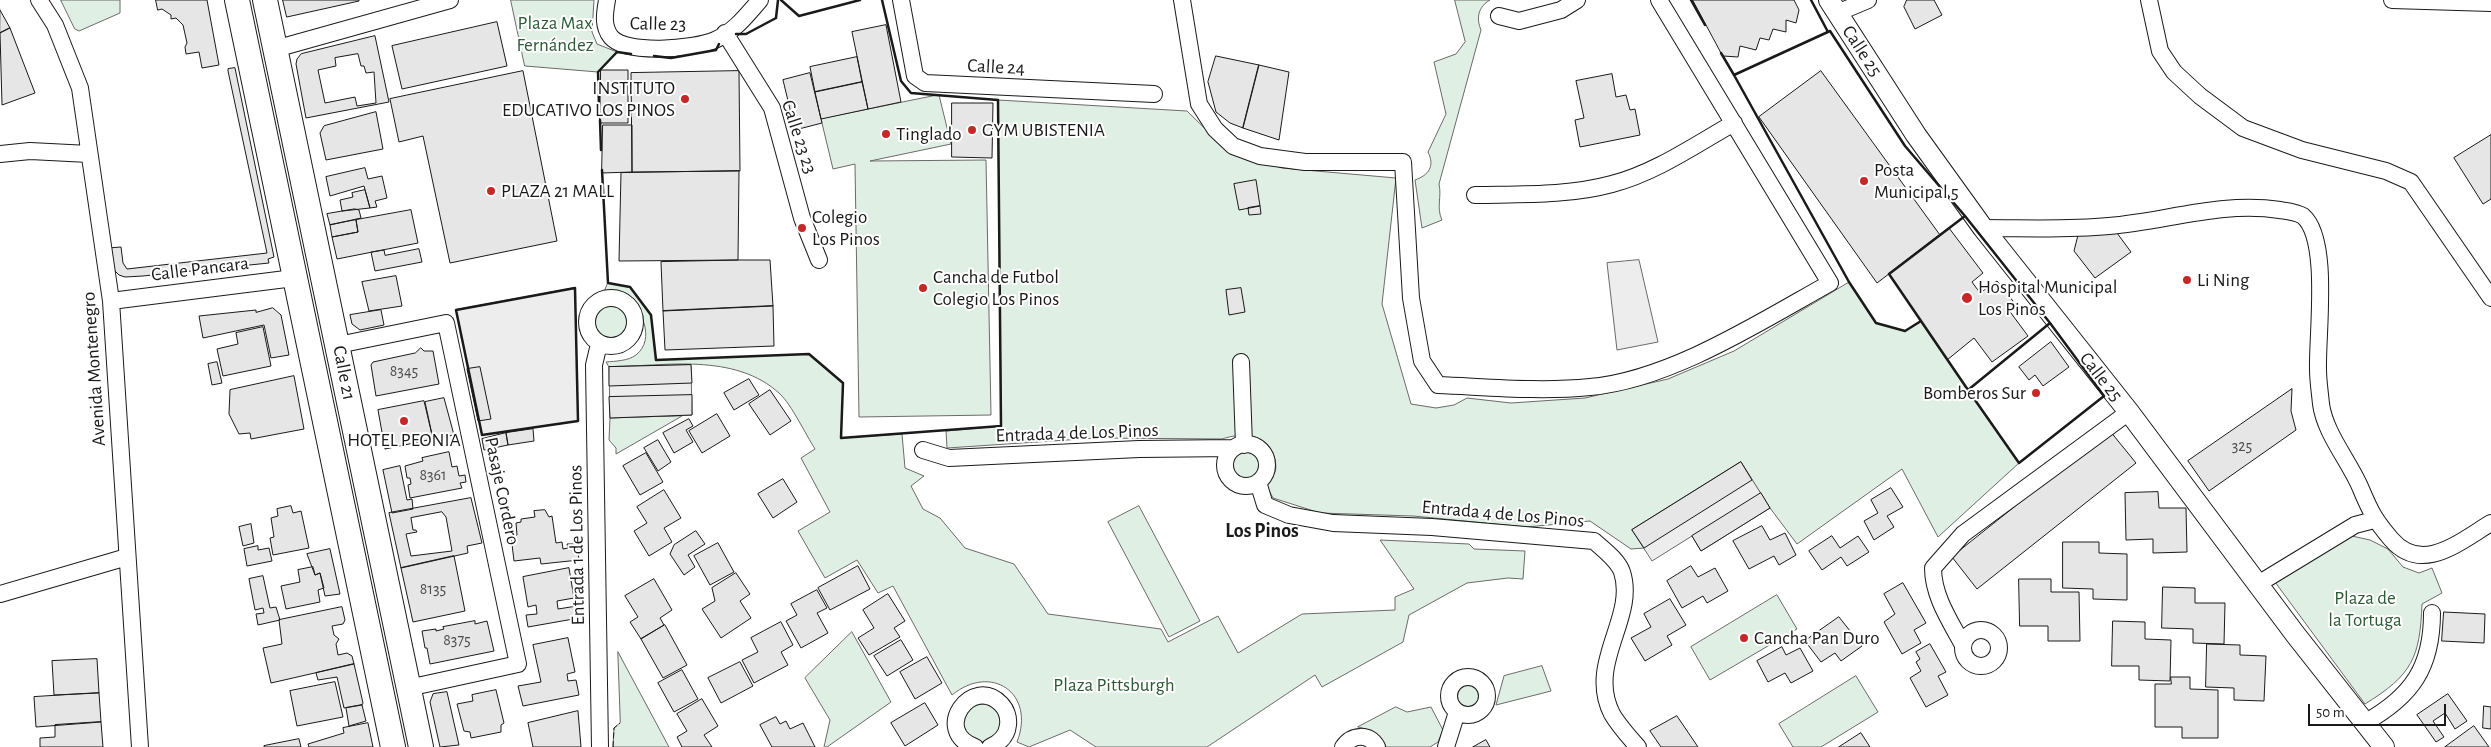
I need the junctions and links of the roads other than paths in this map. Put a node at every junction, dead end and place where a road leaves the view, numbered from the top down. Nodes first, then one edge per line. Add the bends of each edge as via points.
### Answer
1 (39, 0) edge
2 (237, 0) edge
3 (265, 0) edge
4 (450, 0) edge
5 (606, 0) edge
6 (760, 0) edge
7 (902, 0) edge
8 (1182, 0) edge
9 (1577, 0) edge
10 (1659, 0) edge
11 (1868, 0) edge
12 (2149, 0) edge
13 (2392, 0) edge
14 (2491, 2) edge
15 (1833, 6) edge
16 (1499, 16) dead end
17 (725, 34) junction
18 (275, 49) junction
19 (248, 54) junction
20 (1154, 94) dead end
21 (1734, 123) junction
22 (0, 154) edge
23 (89, 154) junction
24 (1475, 195) dead end
25 (1983, 228) junction
26 (820, 260) dead end
27 (321, 271) junction
28 (294, 278) junction
29 (2491, 298) edge
30 (111, 300) junction
31 (600, 344) dead end
32 (338, 345) junction
33 (309, 351) junction
34 (1241, 362) dead end
35 (2128, 412) junction
36 (1239, 447) junction
37 (923, 450) dead end
38 (366, 479) junction
39 (1258, 482) junction
40 (338, 484) junction
41 (2374, 520) junction
42 (2491, 523) edge
43 (127, 557) junction
44 (2258, 584) junction
45 (0, 594) edge
46 (2432, 613) dead end
47 (394, 619) junction
48 (367, 624) junction
49 (1963, 646) dead end
50 (408, 688) junction
51 (382, 694) junction
52 (1457, 712) dead end
53 (2366, 722) junction
54 (140, 747) edge
55 (393, 747) edge
56 (421, 747) edge
57 (600, 747) edge
58 (975, 747) edge
59 (990, 747) edge
60 (1343, 747) edge
61 (1377, 747) edge
62 (1446, 747) edge
63 (1638, 747) edge
64 (2384, 747) edge

1 - 23 street, Avenida Montenegro via 55,25 80,88
2 - 19 main road, Calle 21
3 - 18 main road, Calle 21
4 - 18 street
5 - 17 street, Calle 23 via 604,25 619,44 678,48 714,40
6 - 17 street, Calle 23 via 738,25
7 - 20 street, Calle 24 via 915,76 924,83
8 - 21 street via 1199,104 1215,129 1234,146 1260,156 1305,162 1403,162 1411,298 1422,361 1438,385 1539,389 1592,387 1659,372 1745,331 1830,284
9 - 16 street via 1561,10 1519,21
10 - 21 street
11 - 15 street
12 - 29 street via 2160,51 2174,72 2200,96 2243,128 2302,150 2386,171 2411,182
13 - 14 street
15 - 25 street, Calle 25 via 1916,135
17 - 26 street, Calle 23 23 via 772,108 802,218
18 - 19 main road
18 - 27 main road, Calle 21
19 - 28 main road, Calle 21
21 - 24 street via 1650,170 1611,184 1558,192
22 - 23 street via 30,151
23 - 30 street, Avenida Montenegro
25 - 35 street, Calle 25
25 - 41 street via 2108,227 2215,209 2254,206 2302,216 2315,233 2320,258 2318,370 2322,407
27 - 28 main road
27 - 32 main road, Calle 21
28 - 30 street, Calle Pancara
28 - 33 main road, Calle 21
30 - 43 street, Avenida Montenegro
31 - 57 street, Entrada 1 de Los Pinos via 594,365
32 - 33 main road
32 - 38 main road, Calle 21
32 - 50 street, Pasaje Cordero via 446,323 518,664
33 - 40 main road, Calle 21
34 - 36 street
35 - 44 street, Calle 25
35 - 49 street via 1963,534 1933,568 1938,598
36 - 37 street, Entrada 4 de Los Pinos via 949,458
36 - 39 street via 1257,448 1265,458 1266,471
36 - 39 street via 1229,453 1225,465 1229,477 1239,485
38 - 40 main road
38 - 47 main road, Calle 21
39 - 63 street, Entrada 4 de Los Pinos via 1265,505 1289,515 1315,520 1594,541 1622,571 1626,598 1606,662 1606,693 1612,713
40 - 48 main road, Calle 21
41 - 42 street via 2400,549 2411,555 2426,556
41 - 44 street via 2355,525
43 - 45 street
43 - 54 street, Avenida Montenegro
44 - 53 street, Calle 25
46 - 53 street via 2432,634 2424,664 2409,688 2390,708
47 - 48 main road
47 - 50 main road, Calle 21
48 - 51 main road, Calle 21
50 - 51 main road
50 - 56 main road, Calle 21
51 - 55 main road, Calle 21
52 - 62 street
53 - 64 street, Calle 25
58 - 59 street via 968,745 957,732 956,715 966,701 982,696 998,701 1008,719 1006,733
60 - 61 street via 1349,740 1361,736 1372,740

